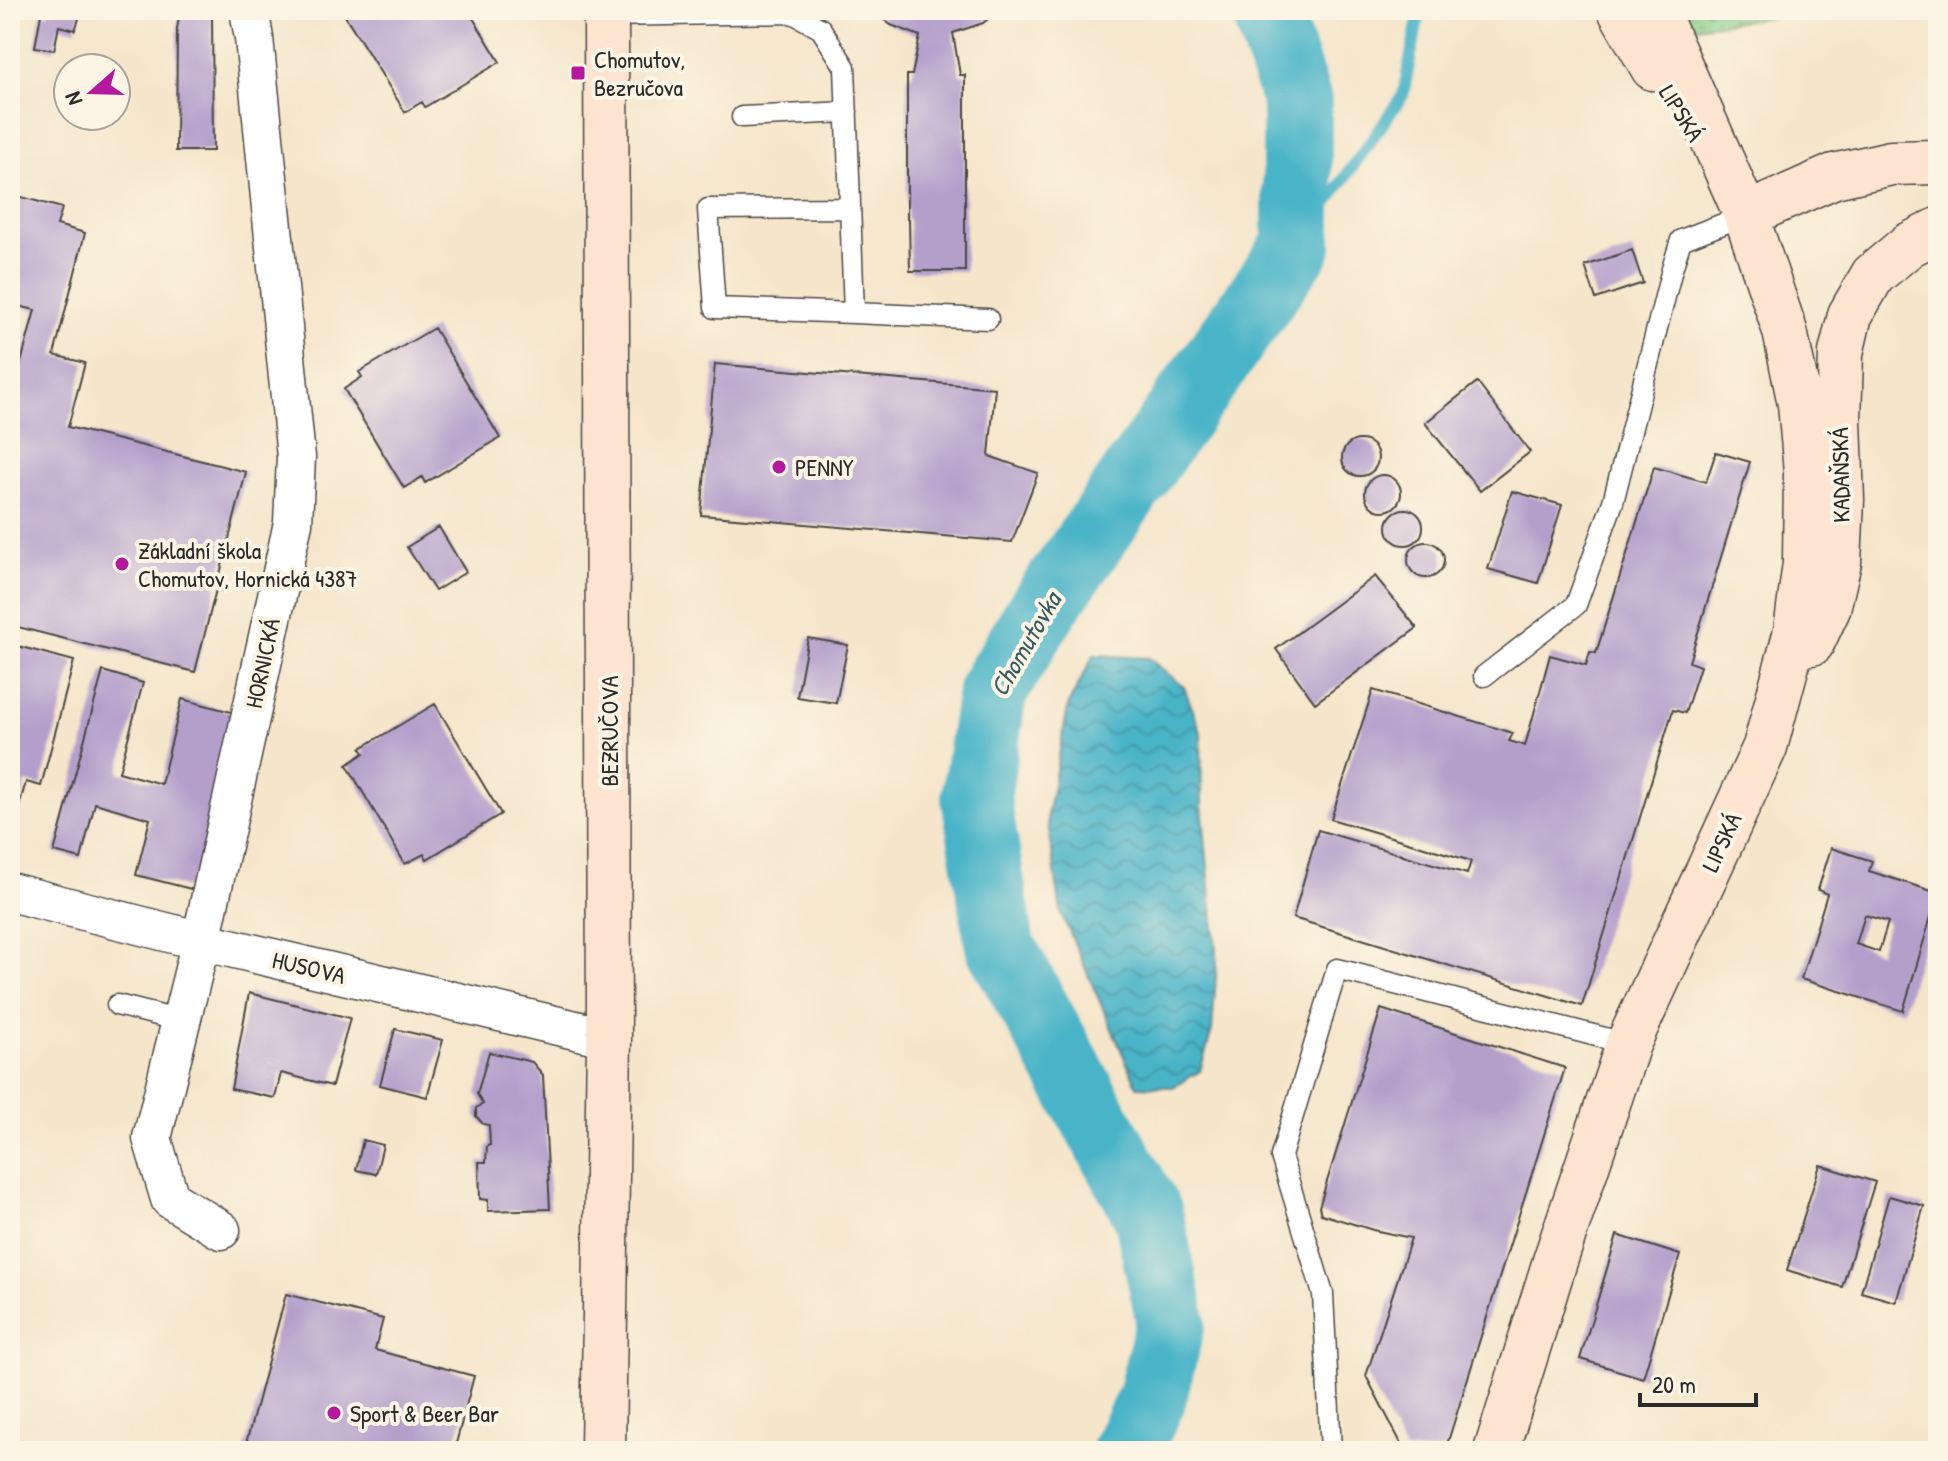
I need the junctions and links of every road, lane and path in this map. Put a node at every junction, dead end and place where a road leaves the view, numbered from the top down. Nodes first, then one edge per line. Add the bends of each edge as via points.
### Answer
1 (249, 10) edge
2 (1620, 10) edge
3 (1653, 10) edge
4 (606, 13) edge
5 (847, 112) junction
6 (742, 117) dead end
7 (1938, 162) edge
8 (850, 208) junction
9 (1746, 215) junction
10 (1938, 230) edge
11 (854, 313) junction
12 (988, 319) dead end
13 (1484, 676) dead end
14 (1765, 747) junction
15 (10, 892) edge
16 (201, 941) junction
17 (117, 1005) dead end
18 (181, 1021) junction
19 (609, 1038) junction
20 (1628, 1044) junction
21 (221, 1230) dead end
22 (603, 1451) edge
23 (1331, 1451) edge
24 (1496, 1451) edge

1 - 16 street, HORNICKÁ via 296,457 293,523
2 - 9 street, LIPSKÁ
3 - 9 street, LIPSKÁ
4 - 5 lane via 793,13 821,29 845,67
4 - 19 street, BEZRUČOVA
5 - 6 lane
5 - 8 lane
7 - 9 street via 1891,163 1834,176
8 - 11 lane
8 - 11 lane via 708,209 715,308
9 - 13 lane via 1681,240 1613,502 1576,605
9 - 14 street, LIPSKÁ via 1785,331 1800,404 1806,472 1805,563 1796,631
10 - 14 street, KADAŇSKÁ via 1909,245 1873,275 1850,315 1841,353 1839,562 1828,609
11 - 12 lane
14 - 20 street, LIPSKÁ
15 - 16 street, HUSOVA
16 - 18 street, HORNICKÁ
16 - 19 street, HUSOVA
17 - 18 lane
18 - 21 street, HORNICKÁ via 152,1138 170,1199
19 - 22 street, BEZRUČOVA
20 - 23 lane via 1337,969 1281,1156 1323,1294
20 - 24 street, LIPSKÁ

